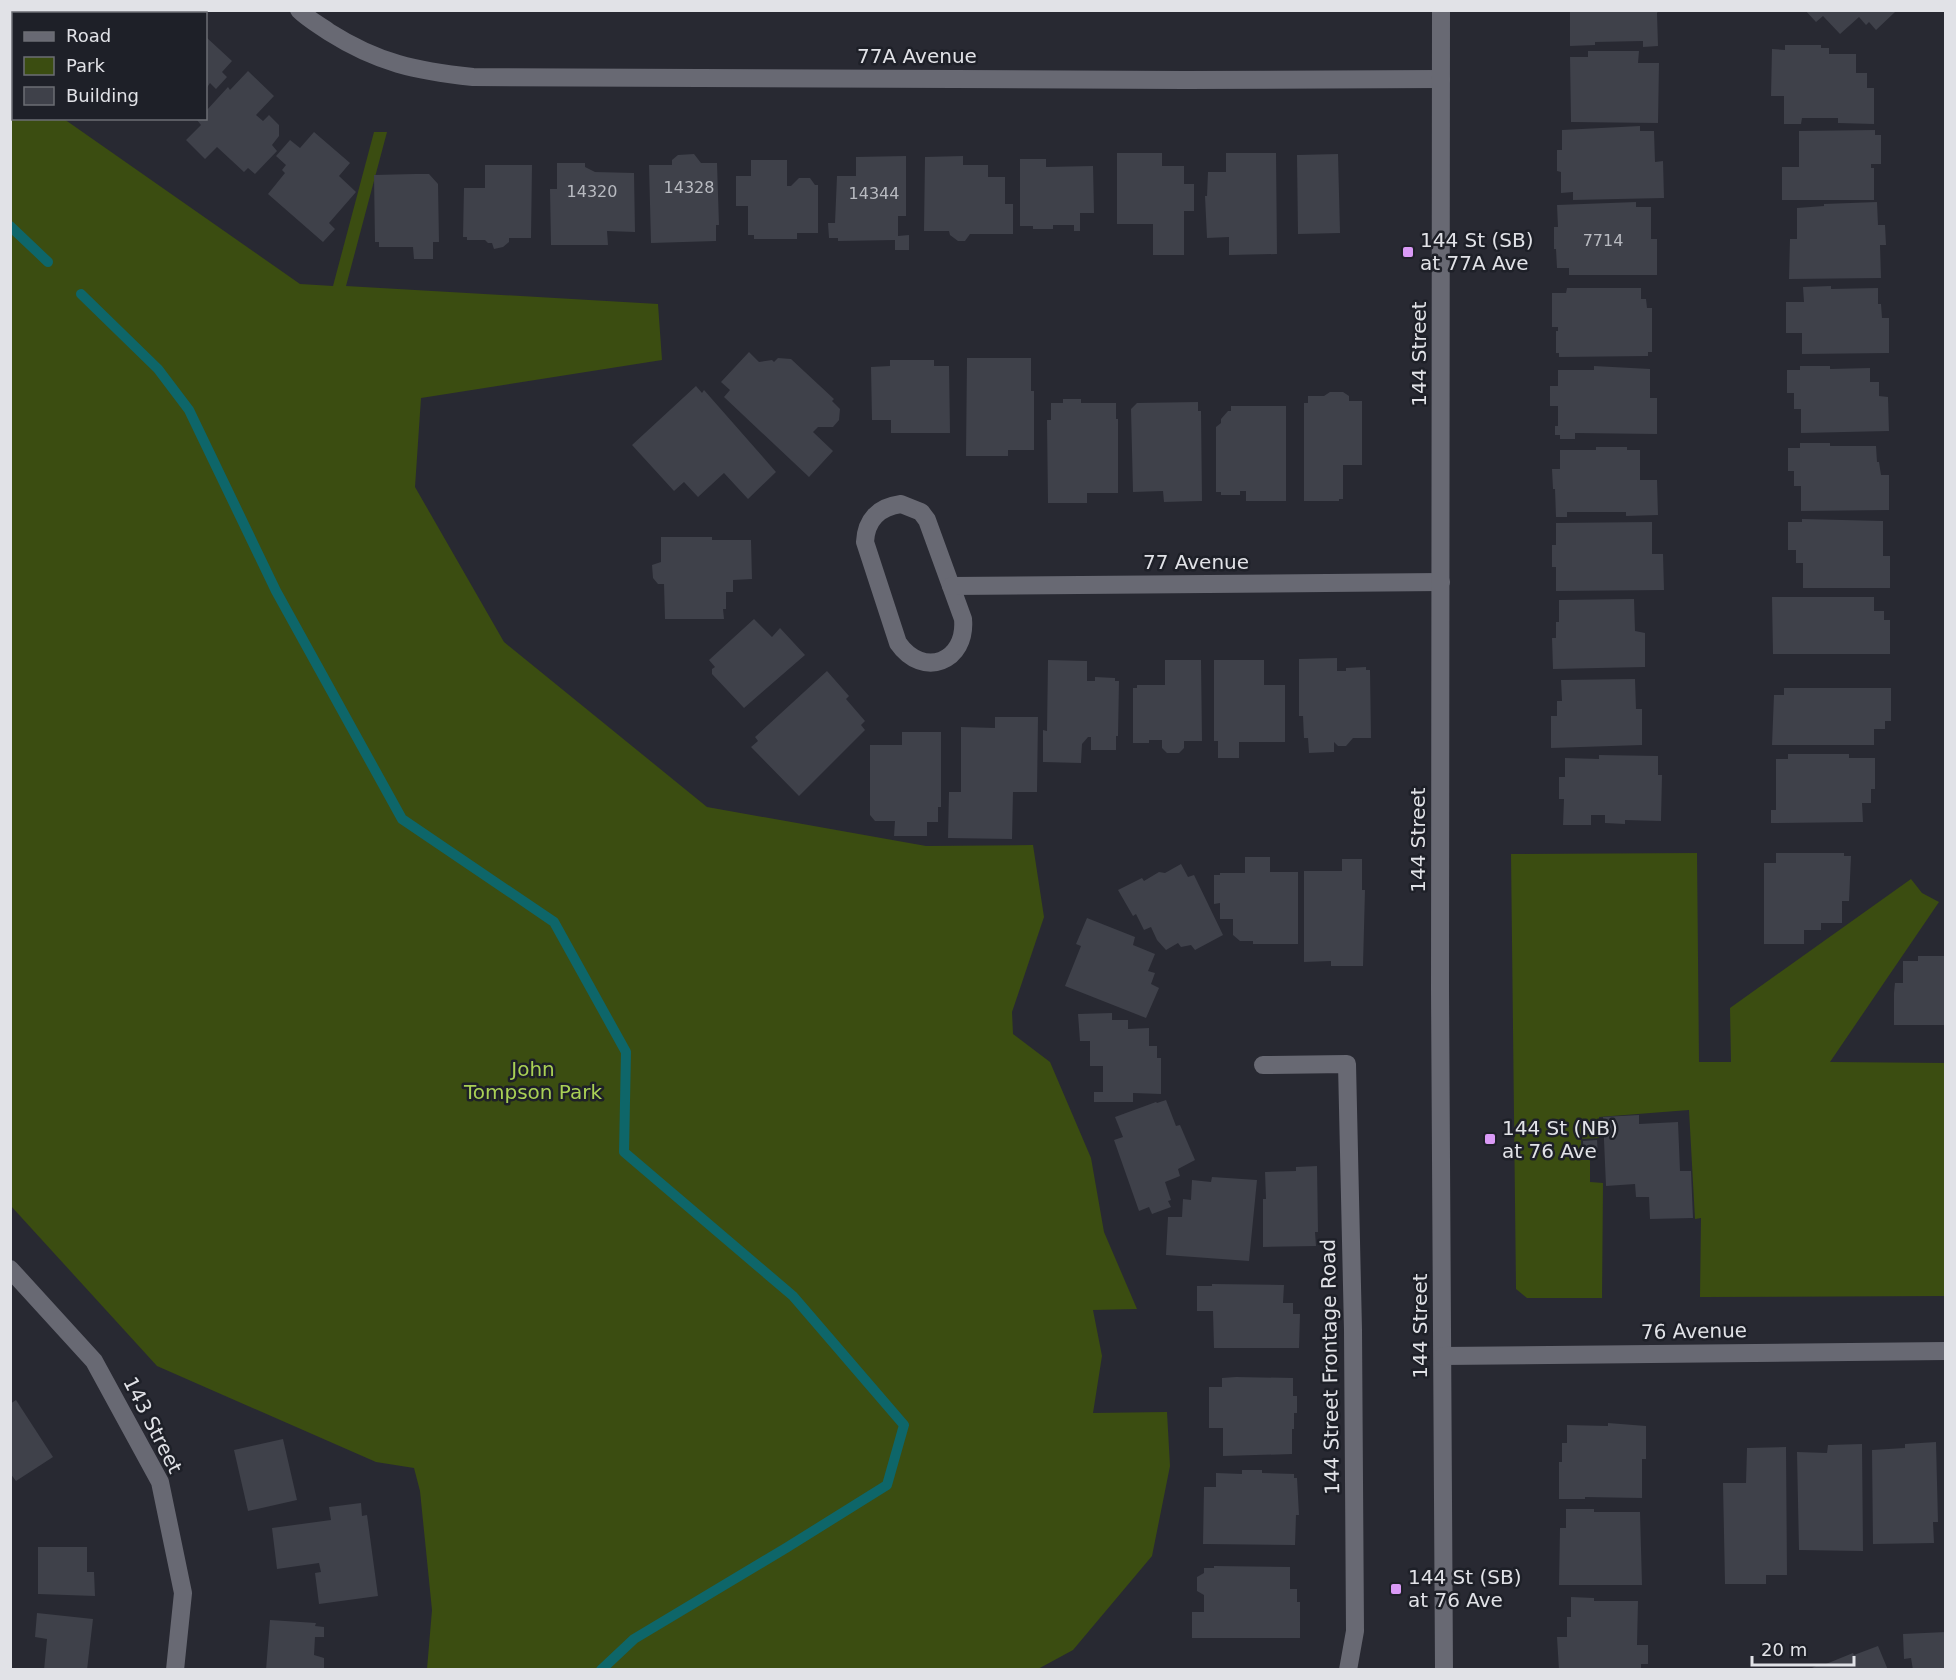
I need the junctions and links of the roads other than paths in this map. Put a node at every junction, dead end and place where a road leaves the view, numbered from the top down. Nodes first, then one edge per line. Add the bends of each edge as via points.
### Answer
1 (299, 10) edge
2 (1441, 10) edge
3 (1441, 79) junction
4 (1441, 582) junction
5 (951, 586) junction
6 (1263, 1065) dead end
7 (10, 1269) edge
8 (1946, 1351) edge
9 (1443, 1356) junction
10 (175, 1670) edge
11 (1348, 1670) edge
12 (1444, 1670) edge

1 - 3 street, 77A Avenue via 349,44 394,64 473,76
2 - 3 street, 144 Street
3 - 4 street, 144 Street
4 - 5 street, 77 Avenue
4 - 9 street, 144 Street
5 - 5 street via 921,512 901,504 879,511 866,531 865,542 898,643 914,660 938,662 956,651 962,641 963,619
6 - 11 street, 144 Street Frontage Road via 1347,1064 1355,1620
7 - 10 street, 143 Street via 94,1361 160,1482 183,1593
8 - 9 street, 76 Avenue
9 - 12 street, 144 Street

